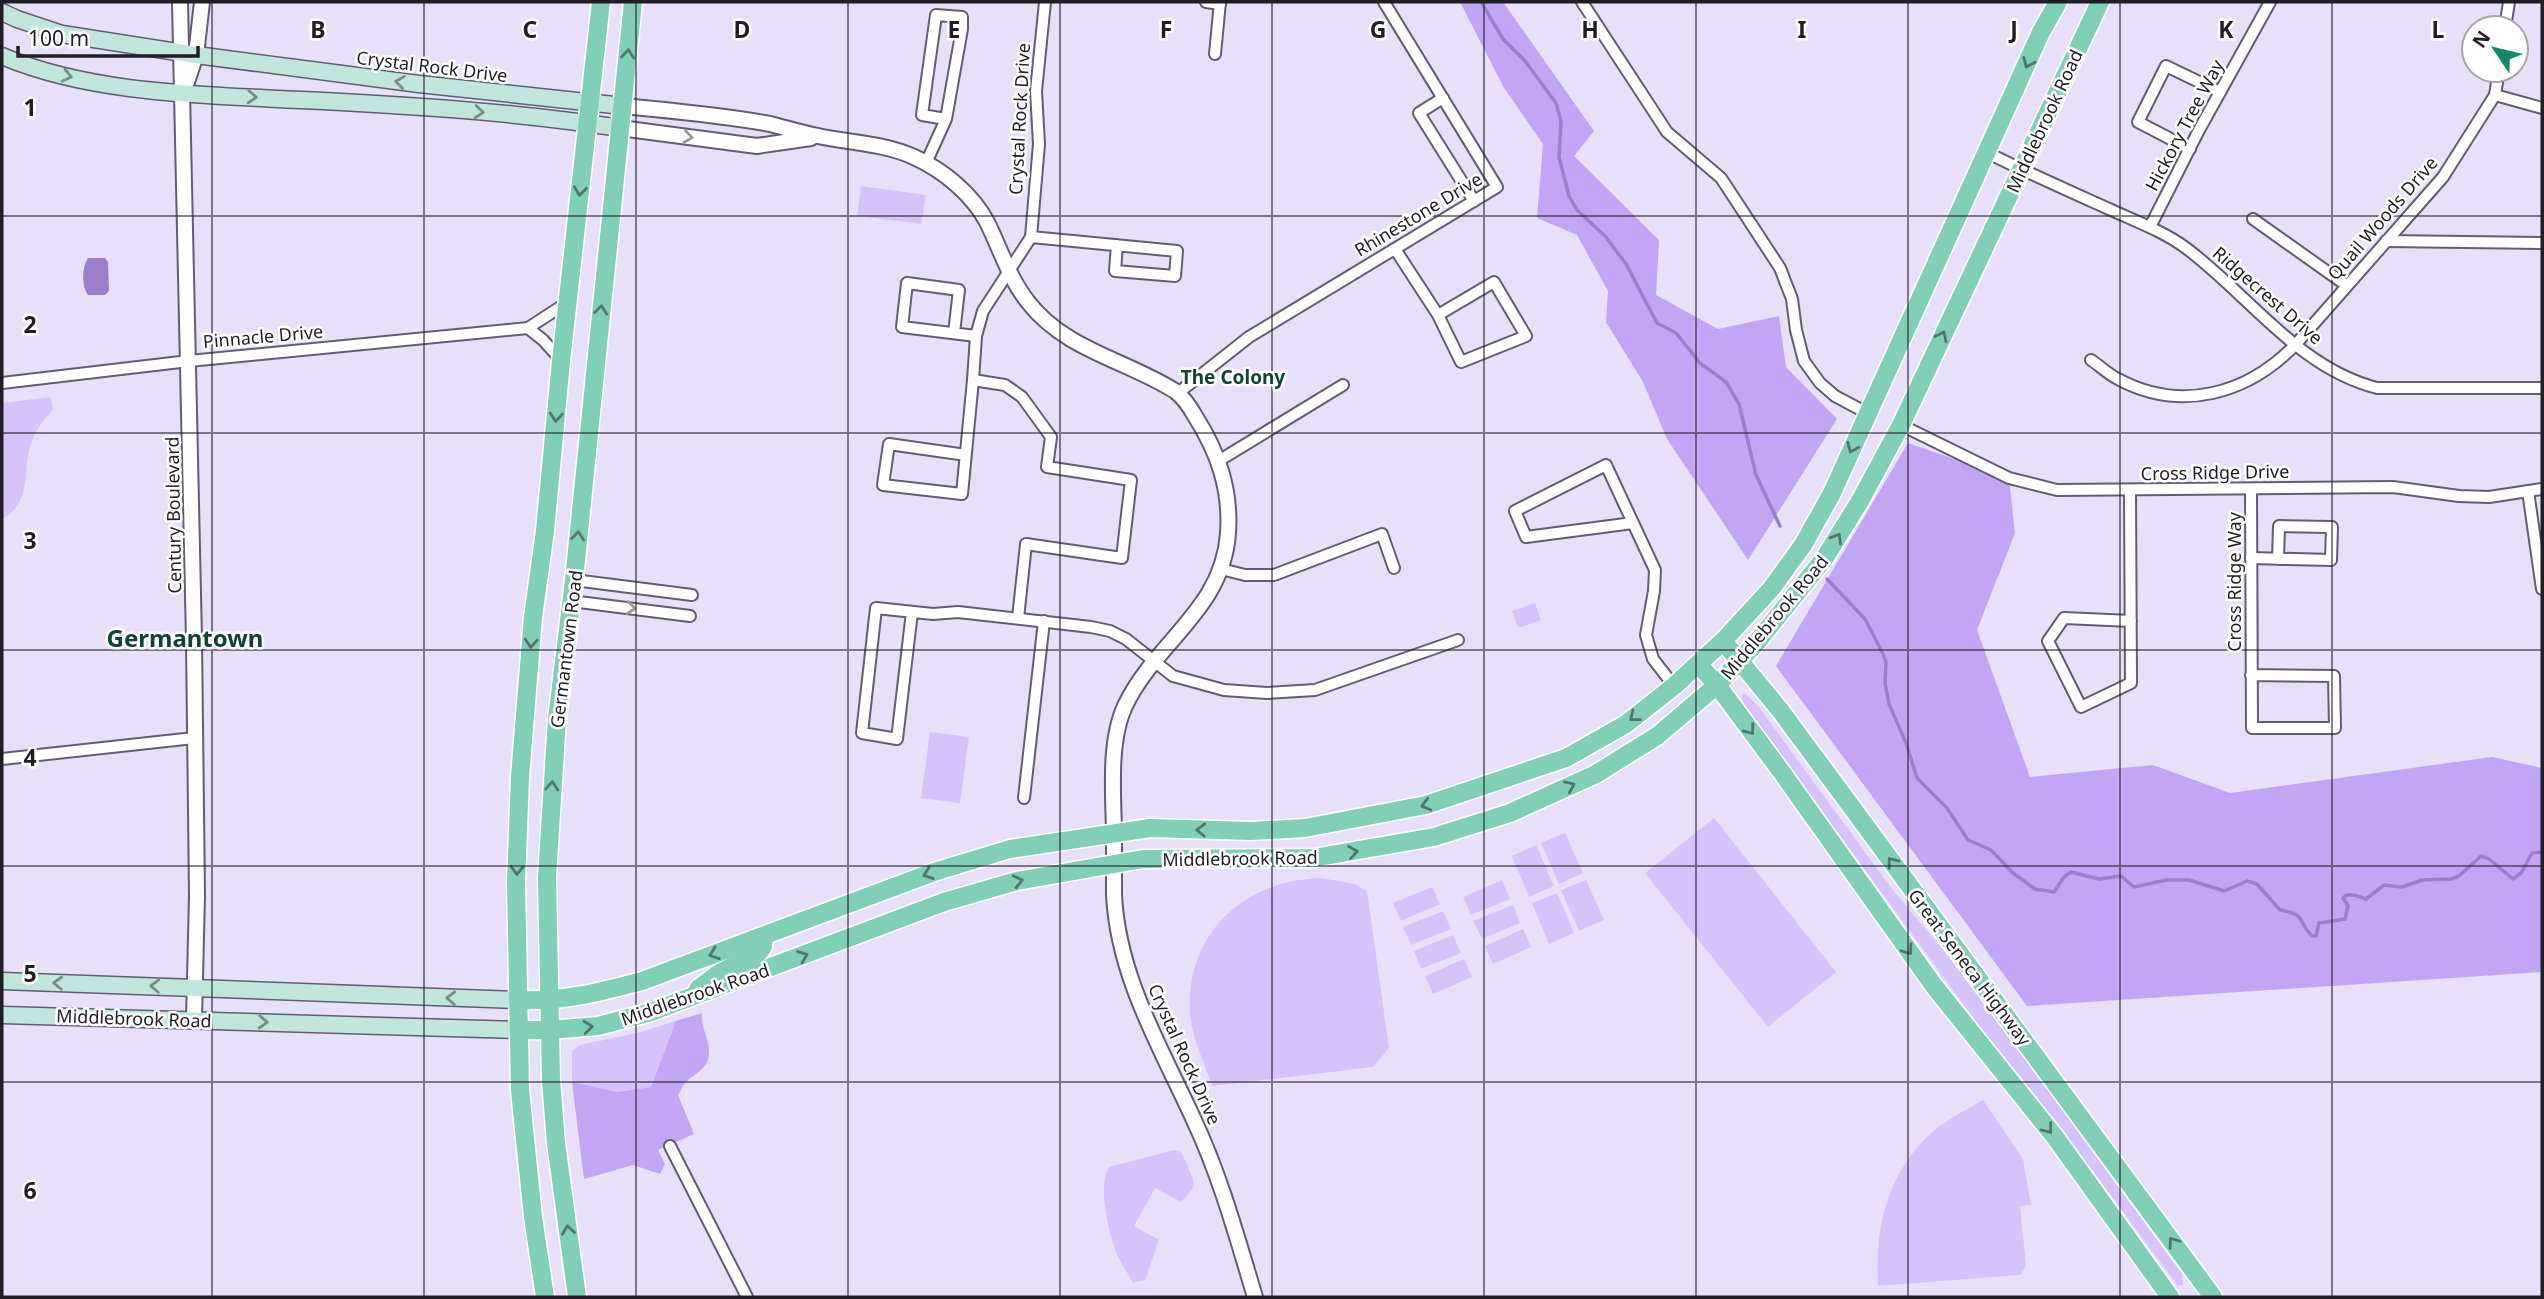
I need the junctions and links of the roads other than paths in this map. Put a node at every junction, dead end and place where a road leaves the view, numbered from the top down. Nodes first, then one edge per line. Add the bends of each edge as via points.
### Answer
1 (180, 2) edge
2 (202, 2) edge
3 (601, 2) edge
4 (633, 2) edge
5 (1045, 2) edge
6 (1206, 2) edge
7 (1384, 2) edge
8 (1582, 2) edge
9 (2058, 2) edge
10 (2100, 2) edge
11 (2270, 2) edge
12 (1220, 3) edge
13 (2, 12) edge
14 (189, 54) junction
15 (1215, 54) dead end
16 (2, 56) edge
17 (2497, 84) edge
18 (2220, 92) junction
19 (183, 94) junction
20 (2495, 95) junction
21 (1443, 98) junction
22 (590, 103) junction
23 (623, 106) junction
24 (2542, 108) edge
25 (946, 119) junction
26 (588, 123) junction
27 (620, 128) junction
28 (820, 137) junction
29 (2190, 149) junction
30 (1988, 153) junction
31 (926, 163) junction
32 (2022, 170) junction
33 (1474, 201) junction
34 (2253, 219) dead end
35 (2150, 228) junction
36 (1031, 237) junction
37 (2386, 241) junction
38 (2542, 243) edge
39 (1117, 245) junction
40 (1395, 249) junction
41 (1010, 273) junction
42 (2347, 285) junction
43 (568, 302) junction
44 (1438, 315) junction
45 (528, 328) junction
46 (954, 333) junction
47 (976, 336) junction
48 (2296, 344) junction
49 (561, 360) junction
50 (2091, 360) dead end
51 (189, 361) junction
52 (973, 380) junction
53 (2, 383) edge
54 (1343, 386) dead end
55 (2542, 388) edge
56 (1178, 393) junction
57 (1867, 413) junction
58 (1901, 425) junction
59 (965, 455) junction
60 (1220, 460) junction
61 (2251, 489) junction
62 (2542, 489) edge
63 (2130, 490) junction
64 (2528, 491) junction
65 (1633, 523) junction
66 (2251, 558) junction
67 (2278, 559) junction
68 (1394, 568) dead end
69 (1221, 569) junction
70 (574, 580) junction
71 (2542, 589) edge
72 (692, 595) dead end
73 (571, 601) junction
74 (912, 612) junction
75 (690, 616) dead end
76 (1018, 618) junction
77 (1044, 621) junction
78 (2131, 621) junction
79 (1458, 639) dead end
80 (1723, 640) junction
81 (1741, 660) junction
82 (1153, 661) junction
83 (1698, 664) junction
84 (2251, 675) junction
85 (1717, 685) junction
86 (1674, 686) junction
87 (194, 738) junction
88 (2, 759) edge
89 (1024, 798) dead end
90 (1114, 833) junction
91 (1114, 863) junction
92 (764, 936) junction
93 (2, 981) edge
94 (195, 987) junction
95 (688, 999) junction
96 (519, 1000) junction
97 (550, 1001) junction
98 (2, 1015) edge
99 (194, 1020) junction
100 (519, 1030) junction
101 (550, 1030) junction
102 (670, 1146) dead end
103 (545, 1297) edge
104 (577, 1297) edge
105 (747, 1297) edge
106 (1255, 1297) edge
107 (2170, 1297) edge
108 (2213, 1297) edge

1 - 14 street, Century Boulevard
2 - 14 street, Century Boulevard
3 - 22 main road, Germantown Road
23 -> 4 main road, Germantown Road
5 - 36 street, Crystal Rock Drive via 1036,91 1039,144
6 - 12 street
7 - 21 street, Rhinestone Drive
8 - 57 street via 1667,132 1721,178 1780,268 1792,299 1804,361 1835,396
9 -> 30 main road, Middlebrook Road
10 - 32 main road, Middlebrook Road
11 - 18 street, Hickory Tree Way
12 - 15 street
13 - 14 main road, Crystal Rock Drive via 62,34
14 - 19 street, Century Boulevard
22 -> 14 main road, Crystal Rock Drive
16 -> 19 main road, Crystal Rock Drive via 85,80
17 - 20 street, Quail Woods Drive
18 - 29 street, Hickory Tree Way
18 - 29 street via 2166,66 2138,122
19 -> 26 main road, Crystal Rock Drive via 391,105
19 - 51 street, Century Boulevard
20 - 24 street
20 - 37 street, Quail Woods Drive via 2444,177
21 - 33 street, Rhinestone Drive via 1497,187
21 - 33 street via 1419,113
22 - 23 main road, Crystal Rock Drive
22 - 26 main road, Germantown Road
23 - 27 main road, Germantown Road
23 - 28 street, Crystal Rock Drive via 770,124
25 - 25 street via 962,17 936,15 922,115
25 - 31 street
26 - 27 main road, Crystal Rock Drive
26 -> 43 main road, Germantown Road
27 -> 28 street, Crystal Rock Drive via 757,146
70 -> 27 main road, Germantown Road
28 - 31 street, Crystal Rock Drive via 895,149
29 - 35 street, Hickory Tree Way
30 - 32 street, Ridgecrest Drive
30 - 57 main road, Middlebrook Road
31 - 41 street, Crystal Rock Drive via 965,192 984,217
32 - 35 street, Ridgecrest Drive
58 -> 32 main road, Middlebrook Road
33 - 40 street, Rhinestone Drive
34 - 42 street
35 - 48 street, Ridgecrest Drive via 2184,246
36 - 39 street
36 - 41 street, Crystal Rock Drive
37 - 38 street
37 - 42 street, Quail Woods Drive
39 - 39 street via 1177,250 1175,276 1115,271
40 - 44 street
40 - 56 street, Rhinestone Drive via 1249,337
41 - 47 street, Crystal Rock Drive via 983,311
41 - 56 street, Crystal Rock Drive via 1028,303 1063,336
42 - 48 street, Quail Woods Drive
43 - 45 street, Pinnacle Drive
43 - 49 main road, Germantown Road
44 - 44 street via 1461,362 1526,336 1494,282
45 - 49 street
45 - 51 street, Pinnacle Drive
46 - 46 street via 902,327 907,283 959,290
46 - 47 street
47 - 52 street, Crystal Rock Drive
48 - 50 street, Quail Woods Drive via 2254,379 2227,391 2197,396 2168,396 2139,388
48 - 55 street, Ridgecrest Drive via 2325,368 2377,388
49 -> 96 main road, Germantown Road via 520,777 516,882
51 - 53 street, Pinnacle Drive
51 - 87 street, Century Boulevard
52 - 59 street, Crystal Rock Drive
52 - 76 street via 1005,385 1022,397 1051,437 1047,467 1131,480 1122,558 1026,544
54 - 60 street
56 - 60 street, Crystal Rock Drive
57 -> 80 main road, Middlebrook Road via 1803,545 1771,589
58 - 63 street, Cross Ridge Drive via 2009,478 2057,490
81 -> 58 main road, Middlebrook Road via 1824,559
59 - 59 street, Crystal Rock Drive via 962,494 883,485 889,444
60 - 69 street, Crystal Rock Drive via 1228,506
61 - 63 street, Cross Ridge Drive
61 - 64 street, Cross Ridge Drive via 2393,487 2489,497
61 - 66 street, Cross Ridge Way
62 - 64 street, Cross Ridge Drive
63 - 78 street
64 - 71 street
65 - 65 street via 1606,466 1515,512 1526,537
65 - 86 street via 1655,570 1646,635 1653,659
66 - 67 street
66 - 84 street, Cross Ridge Way
67 - 67 street via 2331,560 2332,527 2279,526
68 - 69 street via 1382,534 1274,575
69 - 82 street, Crystal Rock Drive via 1194,618
70 - 72 street
70 - 73 main road, Germantown Road
73 -> 75 street
97 -> 73 main road, Germantown Road via 547,877 551,798
74 - 74 street via 876,608 862,733 897,739
74 - 76 street
76 - 77 street
77 - 82 street via 1110,631
77 - 89 street
78 - 78 street via 2131,683 2081,706 2048,641 2064,618
79 - 82 street via 1315,690 1224,690 1173,676
80 - 81 main road, Great Seneca Highway
80 - 83 main road, Middlebrook Road
81 - 85 main road, Middlebrook Road
108 -> 81 main road, Great Seneca Highway
82 - 90 street, Crystal Rock Drive via 1124,709 1116,744
83 - 85 main road, Great Seneca Highway
83 - 86 main road, Middlebrook Road
84 - 84 street, Cross Ridge Way via 2252,728 2335,728 2334,676
91 -> 85 main road, Middlebrook Road via 1313,858 1434,837 1510,813 1596,774 1657,736
85 -> 107 main road, Great Seneca Highway via 1934,986 2055,1137
86 -> 90 main road, Middlebrook Road via 1626,724 1566,758 1426,805 1305,828 1150,828
87 - 88 street
87 - 94 street, Century Boulevard
90 - 91 street, Crystal Rock Drive
90 -> 92 main road, Middlebrook Road via 997,853
95 -> 91 main road, Middlebrook Road via 944,902 1017,881
91 - 106 street, Crystal Rock Drive via 1122,954 1150,1031 1195,1121
92 - 95 main road via 758,953 718,974
92 -> 97 main road, Middlebrook Road via 642,981
94 -> 93 main road, Middlebrook Road
96 -> 94 main road, Middlebrook Road
94 - 99 street, Century Boulevard
101 -> 95 main road, Middlebrook Road via 598,1026
96 - 97 main road, Middlebrook Road
96 - 100 main road, Germantown Road
97 - 101 main road, Germantown Road
98 - 99 main road, Middlebrook Road
99 -> 100 main road, Middlebrook Road
100 - 101 main road, Middlebrook Road
100 - 103 main road, Germantown Road via 520,1090
104 -> 101 main road, Germantown Road via 556,1143
102 - 105 street

